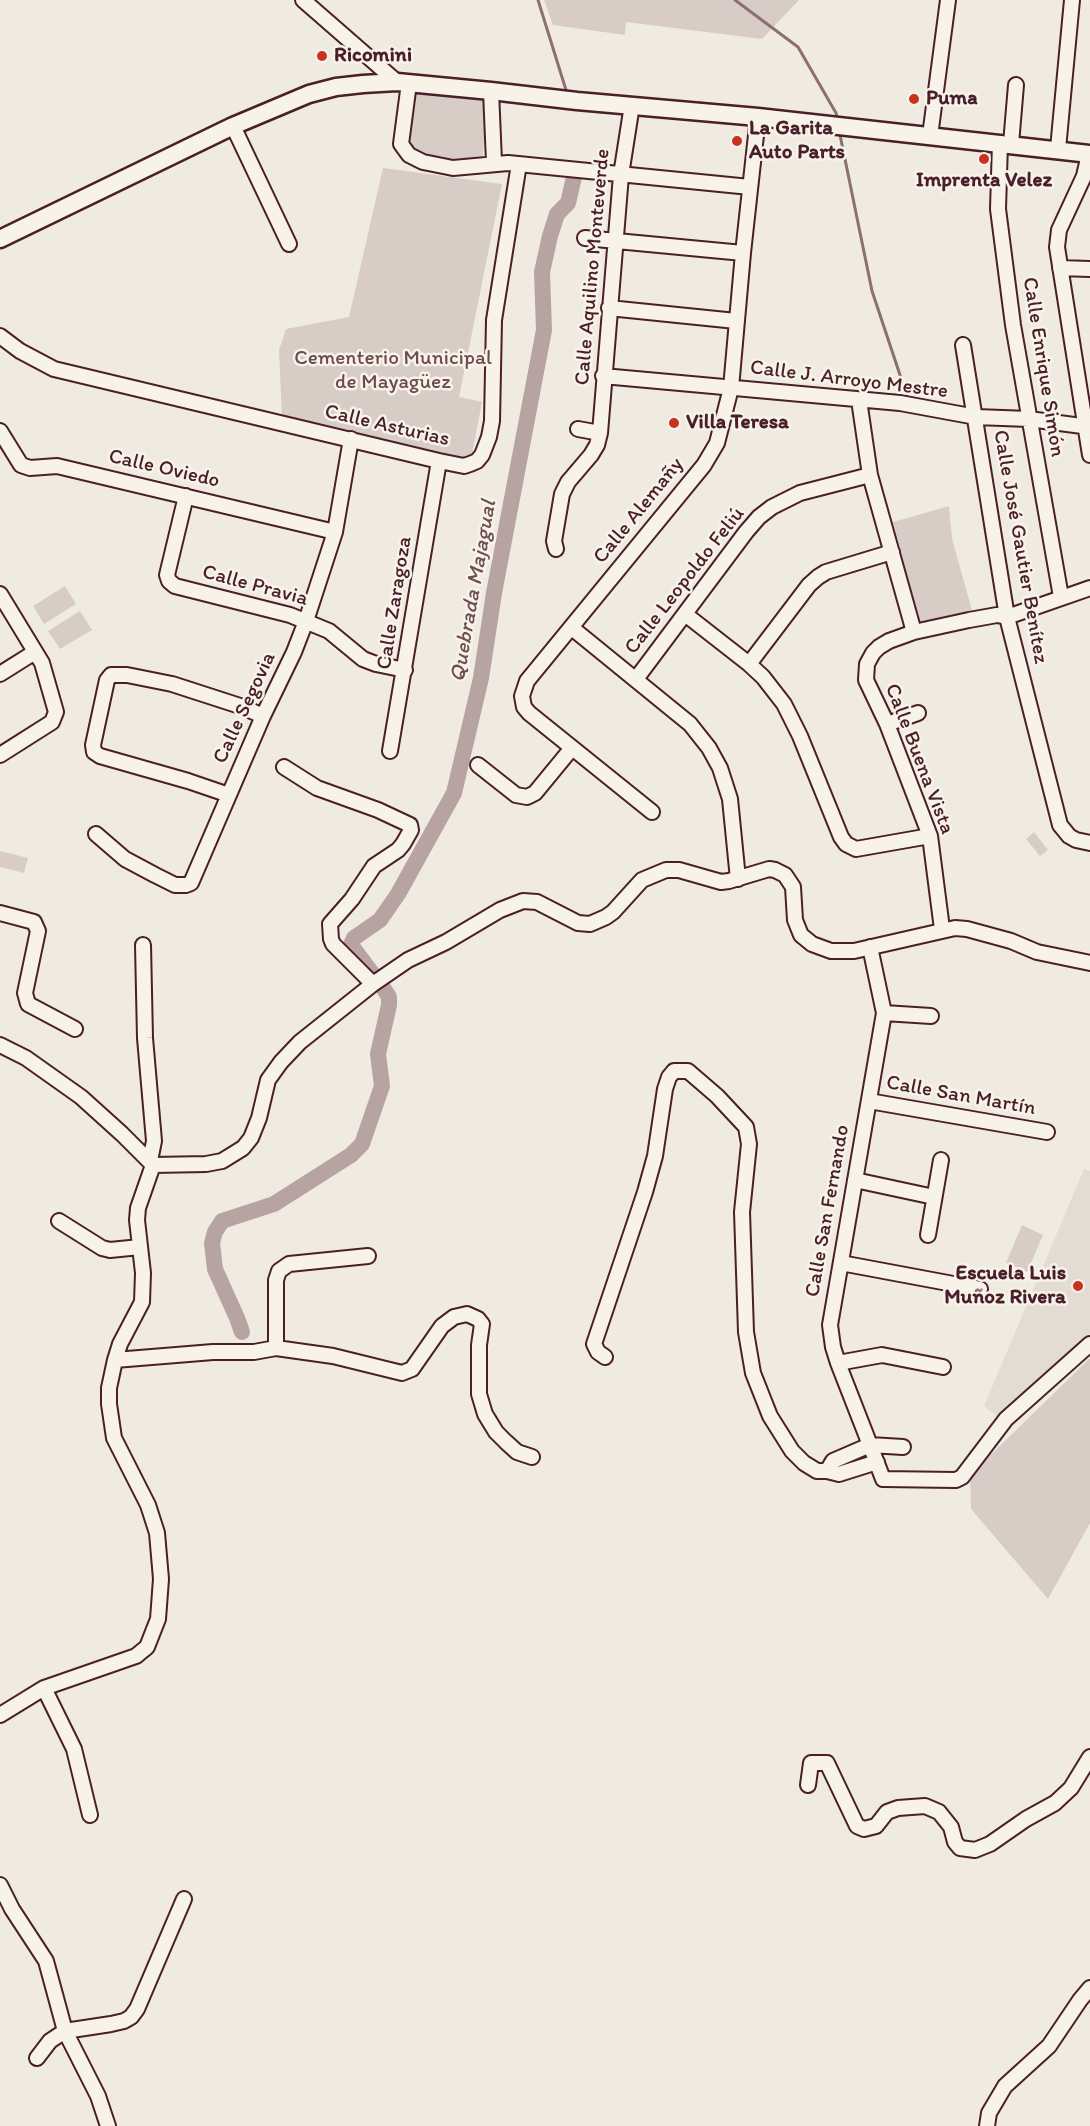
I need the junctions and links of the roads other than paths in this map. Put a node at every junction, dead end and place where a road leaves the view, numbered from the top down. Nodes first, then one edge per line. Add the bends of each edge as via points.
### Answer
1 (303, 0) edge
2 (948, 0) edge
3 (1072, 0) edge
4 (403, 83) junction
5 (1016, 85) dead end
6 (491, 91) junction
7 (632, 105) junction
8 (758, 117) junction
9 (233, 126) junction
10 (930, 136) junction
11 (1005, 143) junction
12 (1058, 149) junction
13 (1090, 154) edge
14 (494, 162) junction
15 (519, 164) junction
16 (621, 175) junction
17 (750, 187) junction
18 (585, 238) dead end
19 (0, 239) edge
20 (615, 241) junction
21 (289, 244) dead end
22 (743, 253) junction
23 (1060, 268) junction
24 (1090, 268) edge
25 (609, 308) junction
26 (736, 321) junction
27 (0, 336) edge
28 (963, 345) dead end
29 (603, 376) junction
30 (730, 388) junction
31 (859, 400) junction
32 (976, 417) junction
33 (1029, 420) junction
34 (1087, 426) edge
35 (578, 429) dead end
36 (0, 431) edge
37 (600, 434) junction
38 (351, 439) junction
39 (1090, 455) edge
40 (439, 461) junction
41 (870, 475) junction
42 (186, 496) junction
43 (335, 532) junction
44 (556, 549) dead end
45 (892, 552) junction
46 (1090, 588) edge
47 (0, 594) edge
48 (1060, 597) junction
49 (685, 614) junction
50 (1007, 617) junction
51 (306, 621) junction
52 (572, 628) junction
53 (914, 632) junction
54 (36, 652) junction
55 (749, 664) junction
56 (405, 670) junction
57 (0, 674) edge
58 (636, 679) junction
59 (918, 713) dead end
60 (263, 716) junction
61 (886, 724) junction
62 (572, 748) junction
63 (390, 751) dead end
64 (0, 755) edge
65 (478, 765) dead end
66 (284, 767) dead end
67 (229, 795) junction
68 (652, 812) dead end
69 (96, 834) dead end
70 (930, 836) junction
71 (1090, 843) edge
72 (738, 879) junction
73 (0, 913) edge
74 (942, 929) junction
75 (143, 945) dead end
76 (870, 947) junction
77 (1090, 963) edge
78 (373, 984) junction
79 (884, 1013) junction
80 (932, 1016) dead end
81 (75, 1029) dead end
82 (0, 1045) edge
83 (869, 1101) junction
84 (1047, 1132) dead end
85 (941, 1160) dead end
86 (152, 1163) junction
87 (855, 1180) junction
88 (934, 1197) junction
89 (59, 1221) dead end
90 (928, 1235) dead end
91 (140, 1247) junction
92 (368, 1256) dead end
93 (841, 1263) junction
94 (980, 1289) dead end
95 (1090, 1344) edge
96 (276, 1348) junction
97 (605, 1357) dead end
98 (115, 1360) junction
99 (838, 1363) junction
100 (943, 1367) dead end
101 (870, 1445) junction
102 (903, 1446) dead end
103 (532, 1457) dead end
104 (877, 1462) junction
105 (827, 1471) junction
106 (44, 1688) junction
107 (0, 1715) edge
108 (1090, 1758) edge
109 (808, 1785) dead end
110 (90, 1815) dead end
111 (0, 1885) edge
112 (184, 1899) dead end
113 (1090, 1988) edge
114 (64, 2031) junction
115 (38, 2058) dead end
116 (108, 2126) edge
117 (987, 2126) edge

1 - 4 street
2 - 10 street
3 - 12 street
4 - 6 main road
4 - 9 main road via 336,87 309,94
4 - 14 street via 401,144 409,155 453,168
5 - 11 street, Calle Enrique Simón
6 - 7 main road
6 - 14 street
7 - 8 main road
7 - 16 street, Calle Aquilino Monteverde
8 - 10 main road
8 - 17 street, Calle Alemañy
9 - 19 main road
9 - 21 street
10 - 11 main road
11 - 12 main road
11 - 33 street, Calle Enrique Simón via 998,208
12 - 13 main road
13 - 23 street via 1059,230
14 - 15 street
15 - 16 street
15 - 40 street, Calle Asturias via 495,310 489,437 477,461 464,466
16 - 17 street
16 - 20 street, Calle Aquilino Monteverde
17 - 22 street, Calle Alemañy
18 - 20 street
20 - 22 street
20 - 25 street, Calle Aquilino Monteverde
22 - 26 street, Calle Alemañy
23 - 24 street
23 - 34 street
25 - 26 street
25 - 29 street, Calle Aquilino Monteverde
26 - 30 street, Calle Alemañy
27 - 38 street, Calle Asturias via 54,369
28 - 32 street, Calle José Gautier Benítez
29 - 30 street, Calle J. Arroyo Mestre
29 - 37 street, Calle Aquilino Monteverde
30 - 31 street, Calle J. Arroyo Mestre
30 - 52 street, Calle Alemañy via 717,443 704,465
31 - 32 street, Calle J. Arroyo Mestre
31 - 41 street
32 - 33 street, Calle J. Arroyo Mestre
32 - 50 street, Calle José Gautier Benítez
33 - 34 street, Calle J. Arroyo Mestre
33 - 48 street, Calle Enrique Simón
34 - 39 street
35 - 37 street
36 - 42 street, Calle Oviedo via 21,465 57,466
37 - 44 street, Calle Aquilino Monteverde via 591,455 562,494
38 - 40 street, Calle Asturias
38 - 43 street, Calle Segovia
40 - 56 street, Calle Zaragoza
41 - 45 street
41 - 49 street, Calle Leopoldo Feliú via 800,493 772,507 746,532
42 - 43 street, Calle Oviedo
42 - 51 street, Calle Pravia via 167,575 169,581 175,586
43 - 51 street, Calle Segovia
45 - 53 street
45 - 55 street via 818,577
46 - 48 street, Calle Buena Vista
47 - 54 street
48 - 50 street, Calle Buena Vista
49 - 55 street
49 - 58 street, Calle Leopoldo Feliú
50 - 53 street, Calle Buena Vista via 997,615
50 - 71 street, Calle José Gautier Benítez via 1060,825 1069,836
51 - 56 street, Calle Pravia via 329,631 363,658
51 - 60 street, Calle Segovia
52 - 58 street
52 - 62 street, Calle Alemañy via 527,681 522,696 529,713
53 - 61 street, Calle Buena Vista via 889,641 873,653 867,664 866,680
54 - 57 street
54 - 64 street via 52,695 55,717
55 - 70 street via 773,689 793,720 846,844 856,849
56 - 63 street, Calle Zaragoza
58 - 72 street via 690,724 715,758 730,799
59 - 61 street
60 - 67 street, Calle Segovia
60 - 67 street via 172,684 127,675 111,675 107,680 94,752
61 - 70 street, Calle Buena Vista
62 - 65 street via 535,793 527,797 516,795
62 - 68 street, Calle Alemañy
66 - 78 street via 317,788 410,825 403,844 374,866 330,924 333,944
67 - 69 street, Calle Segovia via 194,877 186,885 175,885 137,866
70 - 74 street, Calle Buena Vista
72 - 76 street via 769,869 780,871 793,887 797,928 805,940 831,951
72 - 78 street via 721,882 672,869 657,873 642,880 606,917 590,924 578,923 537,902 523,901 408,960
73 - 81 street via 34,922 38,931 25,993 28,1004
74 - 76 street
74 - 77 street via 967,929 1037,952
75 - 86 street
76 - 79 street, Calle San Fernando
78 - 86 street via 281,1062 268,1080 259,1118 243,1148 222,1161 206,1164
79 - 80 street
79 - 83 street, Calle San Fernando
82 - 86 street via 26,1058 81,1097
83 - 84 street, Calle San Martín
83 - 87 street, Calle San Fernando
85 - 88 street
86 - 91 street via 138,1208
87 - 88 street
87 - 93 street, Calle San Fernando
88 - 90 street
89 - 91 street via 102,1248
91 - 98 street via 141,1302
92 - 96 street via 289,1264 279,1270
93 - 94 street
93 - 99 street, Calle San Fernando via 830,1325
95 - 104 street via 1006,1419 962,1477 883,1479
96 - 98 street
96 - 103 street via 333,1356 402,1373 412,1369 442,1326 461,1315 473,1316 482,1324 479,1394 485,1414 506,1442
97 - 105 street via 594,1344 645,1192 665,1089 674,1071 688,1071 741,1120 747,1135 742,1212 746,1332 760,1394 792,1451 811,1468
98 - 106 street via 109,1388 111,1421 114,1438 148,1505 157,1533 161,1579 158,1619 147,1647 136,1656
99 - 100 street via 882,1355
99 - 101 street, Calle San Fernando
101 - 102 street
101 - 104 street, Calle San Fernando
101 - 105 street via 833,1461
104 - 105 street via 839,1474
106 - 107 street
106 - 110 street via 74,1749
108 - 109 street via 1071,1788 1055,1803 975,1850 960,1848 939,1812 925,1806 898,1808 887,1812 876,1826 857,1826 827,1763 811,1763
111 - 114 street via 46,1961
112 - 114 street via 131,2017
113 - 117 street via 1049,2046 1005,2086 989,2113
114 - 115 street via 50,2041
114 - 116 street via 98,2096

